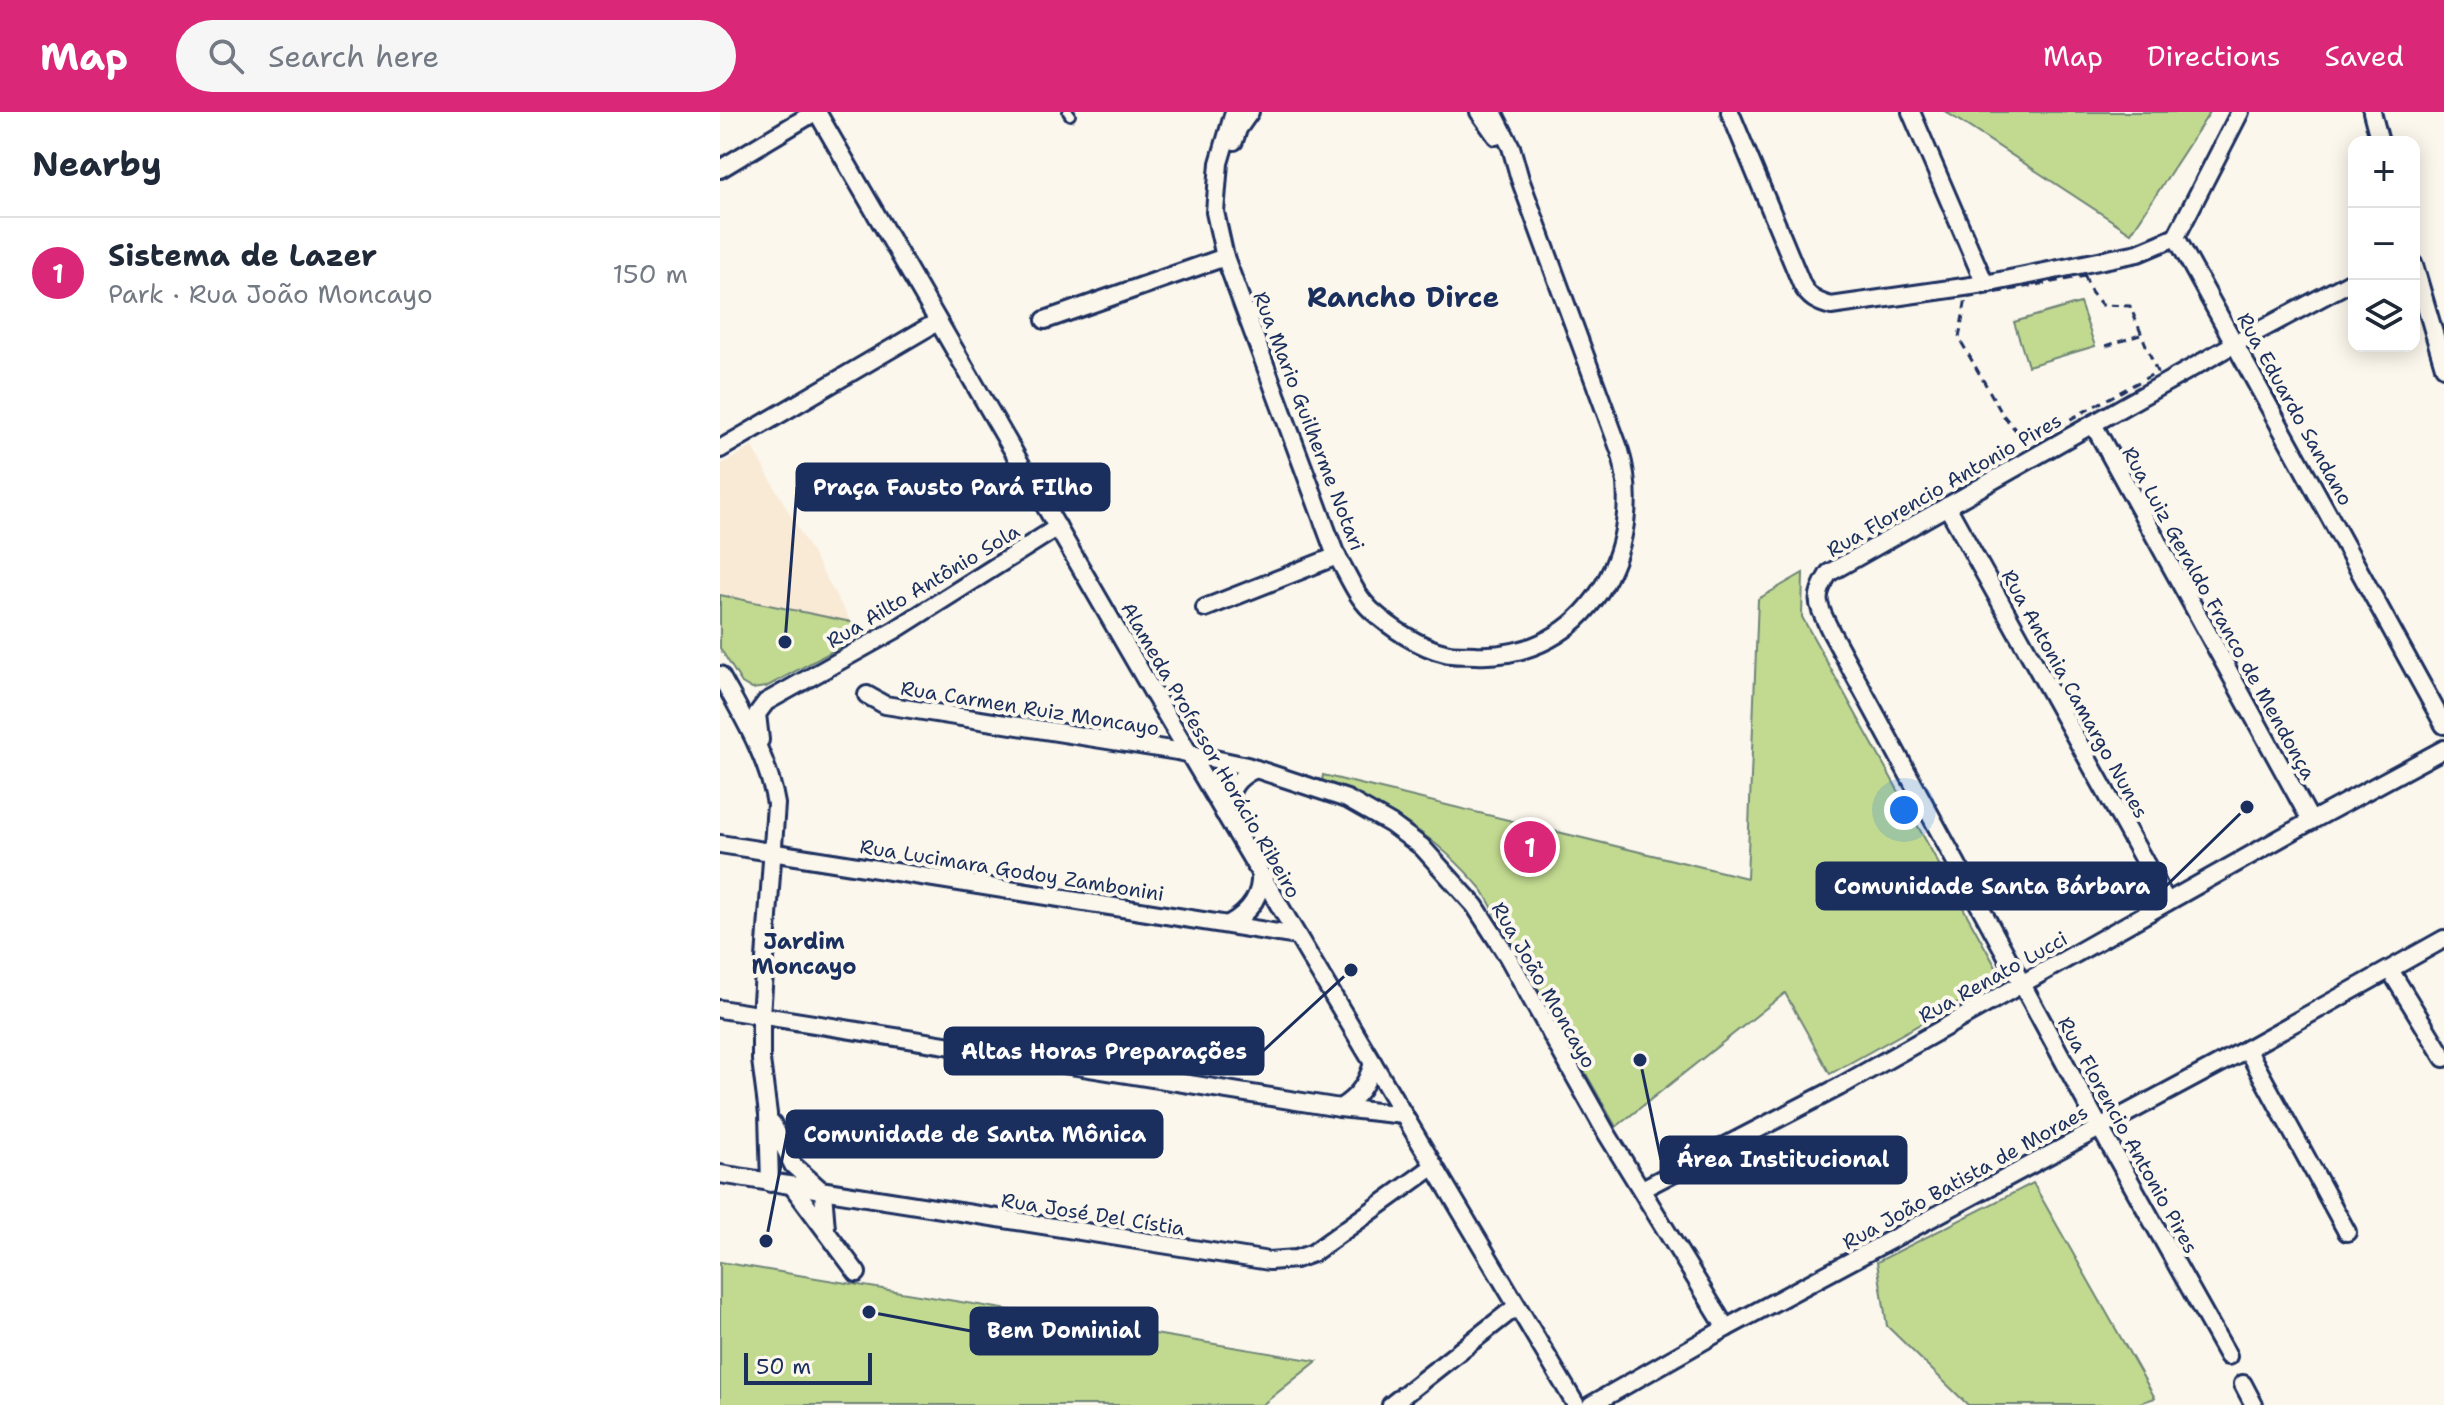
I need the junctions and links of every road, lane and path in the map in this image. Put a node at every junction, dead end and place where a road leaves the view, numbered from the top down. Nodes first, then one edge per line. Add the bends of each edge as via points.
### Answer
1 (816, 112) edge
2 (1234, 112) edge
3 (1250, 112) edge
4 (1479, 112) edge
5 (1493, 112) edge
6 (1730, 112) edge
7 (1911, 112) edge
8 (2240, 112) edge
9 (2372, 112) edge
10 (2378, 136) edge
11 (720, 169) edge
12 (1520, 179) junction
13 (1215, 212) junction
14 (2176, 237) junction
15 (1225, 257) junction
16 (2418, 280) edge
17 (2348, 283) edge
18 (1985, 284) junction
19 (1045, 320) dead end
20 (937, 322) junction
21 (2142, 334) junction
22 (2236, 343) junction
23 (2106, 346) dead end
24 (2444, 367) edge
25 (2093, 424) junction
26 (720, 449) edge
27 (1947, 506) junction
28 (1058, 527) junction
29 (1337, 556) junction
30 (1205, 608) dead end
31 (721, 677) edge
32 (867, 695) dead end
33 (766, 702) junction
34 (2444, 725) edge
35 (2444, 749) edge
36 (1189, 754) junction
37 (763, 756) junction
38 (1256, 769) junction
39 (1224, 813) junction
40 (2311, 821) junction
41 (720, 844) edge
42 (772, 854) junction
43 (1260, 873) junction
44 (2167, 902) junction
45 (1229, 924) junction
46 (1297, 936) junction
47 (2444, 939) edge
48 (2390, 970) junction
49 (2022, 983) junction
50 (720, 1009) edge
51 (761, 1015) junction
52 (2247, 1049) junction
53 (2444, 1058) edge
54 (1373, 1063) junction
55 (1340, 1108) junction
56 (768, 1114) junction
57 (1404, 1115) junction
58 (2099, 1126) junction
59 (1434, 1166) junction
60 (720, 1174) edge
61 (770, 1183) junction
62 (793, 1187) junction
63 (1642, 1189) junction
64 (823, 1192) junction
65 (851, 1196) junction
66 (826, 1229) junction
67 (2347, 1232) dead end
68 (857, 1273) dead end
69 (1517, 1306) junction
70 (1726, 1328) junction
71 (2228, 1356) dead end
72 (2243, 1384) dead end
73 (1391, 1405) edge
74 (1576, 1405) edge
75 (1591, 1405) edge
76 (2254, 1405) edge

1 - 11 street
1 - 20 street, Alameda Professor Horácio Ribeiro
2 - 13 street, Rua Mario Guilherme Notari via 1219,163
3 - 13 street, Rua Mario Guilherme Notari via 1238,129
4 - 12 street, Rua Mario Guilherme Notari
5 - 12 street, Rua Mario Guilherme Notari
6 - 18 street via 1802,285 1818,302 1843,305
7 - 18 street
8 - 14 street
9 - 10 street
12 - 29 street, Rua Mario Guilherme Notari via 1627,475 1629,495 1616,565 1589,608 1560,633 1534,648 1497,656 1445,653 1400,632 1369,608
13 - 15 street, Rua Mario Guilherme Notari
14 - 18 street via 2138,253
14 - 22 street, Rua Eduardo Sandano
15 - 19 street
15 - 29 street, Rua Mario Guilherme Notari
16 - 24 street
17 - 22 street, Rua Florencio Antonio Pires
20 - 26 street
20 - 28 street, Alameda Professor Horácio Ribeiro
21 - 21 path via 2157,372 2032,440 2024,440 2003,415 1959,338 1966,298 2085,276 2102,305 2130,306
21 - 23 path
22 - 25 street, Rua Florencio Antonio Pires
22 - 34 street, Rua Eduardo Sandano
25 - 27 street, Rua Florencio Antonio Pires
25 - 40 street, Rua Luiz Geraldo Franco de Mendonça
27 - 44 street, Rua Antonia Camargo Nunes
27 - 49 street, Rua Florencio Antonio Pires via 1829,573 1818,591 1820,609
28 - 33 street, Rua Ailto Antônio Sola via 895,630
28 - 36 street, Alameda Professor Horácio Ribeiro
29 - 30 street
31 - 33 street via 749,700
31 - 37 street
32 - 36 street, Rua Carmen Ruiz Moncayo via 885,705
33 - 37 street via 757,714
35 - 40 street, Rua Renato Lucci
36 - 38 street, Rua João Moncayo
36 - 39 street, Alameda Professor Horácio Ribeiro
37 - 42 street via 776,804
38 - 39 street via 1235,782
38 - 63 street, Rua João Moncayo via 1347,799 1422,847 1475,906 1508,957
39 - 43 street, Alameda Professor Horácio Ribeiro
40 - 44 street, Rua Renato Lucci
41 - 42 street, Rua Lucimara Godoy Zambonini
42 - 45 street, Rua Lucimara Godoy Zambonini
42 - 51 street
43 - 45 street via 1258,896
43 - 46 street, Alameda Professor Horácio Ribeiro
44 - 49 street, Rua Renato Lucci
45 - 46 street, Rua Lucimara Godoy Zambonini
46 - 54 street, Alameda Professor Horácio Ribeiro
47 - 48 street, Rua João Batista de Moraes
48 - 52 street, Rua João Batista de Moraes
48 - 53 street
49 - 58 street, Rua Florencio Antonio Pires
49 - 63 street, Rua Renato Lucci via 1839,1087
50 - 51 street
51 - 55 street
51 - 56 street
52 - 58 street, Rua João Batista de Moraes
52 - 67 street
54 - 55 street via 1360,1091
54 - 57 street, Alameda Professor Horácio Ribeiro
55 - 57 street
56 - 61 street
56 - 64 street via 793,1165
57 - 59 street, Alameda Professor Horácio Ribeiro
58 - 70 street, Rua João Batista de Moraes
58 - 71 street, Rua Florencio Antonio Pires
59 - 65 street, Rua José Del Cístia via 1313,1253 1269,1261
59 - 69 street, Alameda Professor Horácio Ribeiro
60 - 61 street, Rua José Del Cístia
61 - 62 street, Rua José Del Cístia
62 - 64 street, Rua José Del Cístia
62 - 66 street
63 - 70 street, Rua João Moncayo
64 - 65 street, Rua José Del Cístia
64 - 66 street
65 - 66 street via 836,1208
66 - 68 street
69 - 73 street
69 - 74 street, Alameda Professor Horácio Ribeiro
70 - 75 street, Rua João Batista de Moraes
72 - 76 street

